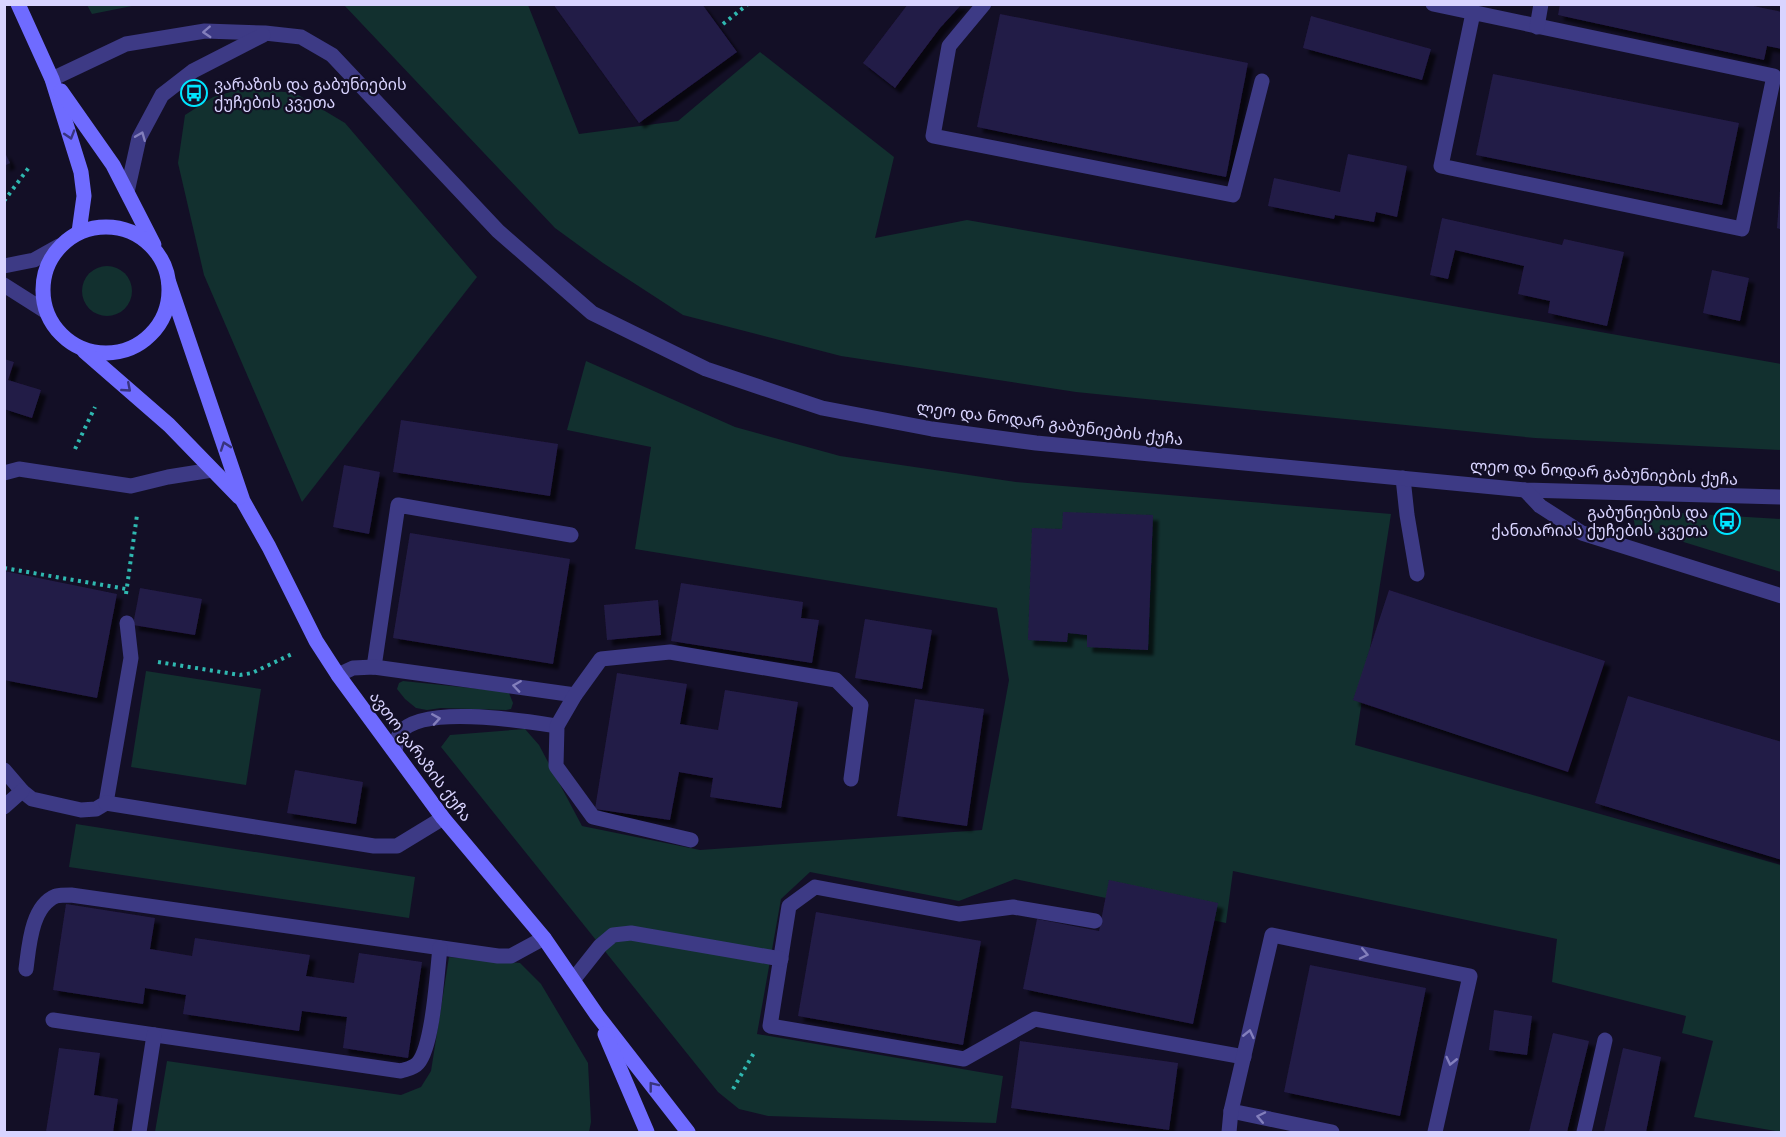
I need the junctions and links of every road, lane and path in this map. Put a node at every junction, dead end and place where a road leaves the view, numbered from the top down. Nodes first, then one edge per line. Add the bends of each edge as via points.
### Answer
1 (18, 4) edge
2 (748, 4) edge
3 (984, 4) edge
4 (1433, 4) edge
5 (1541, 4) edge
6 (1473, 13) junction
7 (723, 24) dead end
8 (1537, 27) junction
9 (266, 33) junction
10 (52, 79) junction
11 (1262, 81) dead end
12 (30, 166) dead end
13 (127, 192) junction
14 (4, 201) edge
15 (79, 232) junction
16 (59, 246) junction
17 (160, 258) junction
18 (4, 266) edge
19 (169, 283) junction
20 (4, 285) edge
21 (45, 311) junction
22 (82, 350) junction
23 (95, 407) dead end
24 (82, 431) dead end
25 (212, 470) junction
26 (4, 473) edge
27 (1403, 478) junction
28 (131, 486) junction
29 (1525, 490) junction
30 (1782, 497) edge
31 (243, 501) junction
32 (571, 535) dead end
33 (4, 568) edge
34 (1417, 574) dead end
35 (1782, 597) edge
36 (127, 623) dead end
37 (316, 642) junction
38 (130, 658) junction
39 (374, 667) junction
40 (338, 675) junction
41 (575, 694) junction
42 (557, 726) junction
43 (395, 751) junction
44 (4, 770) edge
45 (851, 779) dead end
46 (22, 791) junction
47 (106, 803) junction
48 (4, 807) edge
49 (443, 818) junction
50 (691, 840) dead end
51 (1095, 921) dead end
52 (544, 938) junction
53 (440, 948) junction
54 (781, 959) junction
55 (26, 969) dead end
56 (573, 980) junction
57 (597, 1015) junction
58 (52, 1020) dead end
59 (770, 1026) junction
60 (154, 1035) junction
61 (1605, 1040) dead end
62 (1244, 1057) junction
63 (733, 1089) dead end
64 (1231, 1111) junction
65 (139, 1132) edge
66 (647, 1132) edge
67 (688, 1132) edge
68 (1229, 1132) edge
69 (1332, 1132) edge
70 (1435, 1132) edge
71 (1584, 1132) edge

1 - 10 street
2 - 7 path
3 - 11 street via 949,46 933,136 1233,195
4 - 6 street
5 - 8 street
6 - 8 street
6 - 8 street via 1441,166 1742,229 1774,76
9 -> 10 street, ლეო და ნოდარ გაბუნიების ქუჩა via 205,31 126,44
13 -> 9 street via 139,138 162,95 193,70
9 - 27 street, ლეო და ნოდარ გაბუნიების ქუჩა via 301,37 332,55 498,231 592,313 706,369 822,408 932,429 1036,443
10 - 13 street via 113,165
10 -> 15 street via 81,172 84,196
12 - 14 path
13 - 17 street
15 - 16 street
15 - 17 street via 101,227 122,229 142,238
16 - 18 street via 33,261
16 - 21 street via 46,267 41,289
17 - 19 street
19 - 22 street via 165,314 145,340 115,353
31 -> 19 street, ავთო ვარაზის ქუჩა
20 - 21 street
21 - 22 street via 56,330
22 -> 25 street, ავთო ვარაზის ქუჩა via 169,425
23 - 24 path
25 - 28 street
25 - 31 street, ავთო ვარაზის ქუჩა
26 - 28 street via 19,469
27 - 29 street, ლეო და ნოდარ გაბუნიების ქუჩა
27 - 34 street
28 - 33 path via 138,506 126,589
29 - 30 street, ლეო და ნოდარ გაბუნიების ქუჩა
29 - 35 street via 1540,506 1582,533
31 - 37 street, ავთო ვარაზის ქუჩა
32 - 39 street via 398,505
36 - 38 street
37 - 38 path via 270,666 240,675
37 - 40 street, ავთო ვარაზის ქუჩა
38 - 47 street
39 - 40 street via 352,668
41 -> 39 street
40 - 43 street, ავთო ვარაზის ქუჩა
41 - 42 street
41 - 45 street via 601,659 670,652 836,680 861,705
43 -> 42 street via 400,733 416,722 454,716
42 - 50 street via 556,765 592,817
43 - 49 street, ავთო ვარაზის ქუჩა
44 - 46 street
46 - 47 street via 32,799 81,810 96,809
46 - 48 street
47 - 49 street via 374,846 397,846
49 - 52 street, ავთო ვარაზის ქუჩა
51 - 54 street via 1013,907 959,914 815,887 789,906
52 - 53 street via 511,956
52 - 56 street, ავთო ვარაზის ქუჩა
53 - 55 street via 71,895 56,897 42,909 32,929
53 - 60 street via 423,1055 417,1065 401,1071
54 - 56 street via 631,933 613,935
54 - 59 street
56 - 57 street, ავთო ვარაზის ქუჩა
57 - 66 street, ავთო ვარაზის ქუჩა
67 -> 57 street, ავთო ვარაზის ქუჩა
58 - 60 street
59 - 62 street via 964,1059 1035,1019
59 - 63 path
60 - 65 street
61 - 71 street
62 - 64 street
62 -> 70 street via 1272,935 1470,976
64 - 68 street
69 -> 64 street

